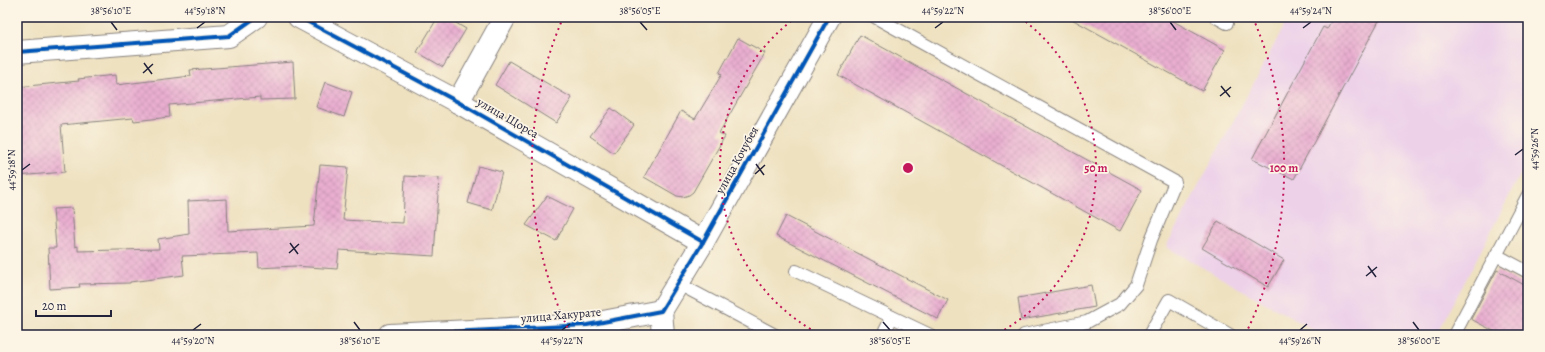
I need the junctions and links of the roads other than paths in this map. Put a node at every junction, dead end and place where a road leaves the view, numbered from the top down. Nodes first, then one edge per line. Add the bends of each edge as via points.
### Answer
1 (256, 17) edge
2 (299, 17) edge
3 (505, 17) edge
4 (829, 17) edge
5 (875, 17) edge
6 (1216, 17) edge
7 (1227, 23) dead end
8 (17, 52) edge
9 (458, 102) junction
10 (1528, 195) edge
11 (703, 242) junction
12 (1496, 255) junction
13 (796, 271) dead end
14 (1528, 272) edge
15 (677, 283) junction
16 (661, 311) junction
17 (892, 317) junction
18 (390, 335) edge
19 (663, 335) edge
20 (775, 335) edge
21 (883, 335) edge
22 (930, 335) edge
23 (1024, 335) edge
24 (1149, 335) edge
25 (1230, 335) edge
26 (1455, 335) edge

1 - 8 street via 229,36
2 - 9 street, улица Щорса
3 - 9 street
4 - 11 street, улица Кочубея
5 - 23 lane via 1175,182 1136,285 1120,304 1087,322
6 - 7 lane
9 - 11 street, улица Щорса
10 - 12 lane
11 - 15 street, улица Кочубея
12 - 14 lane
12 - 26 lane
13 - 17 lane
15 - 16 street, улица Кочубея
15 - 20 lane
16 - 18 street, улица Хакурате via 587,325
16 - 19 street
17 - 21 lane
17 - 22 lane
24 - 25 lane via 1169,300

